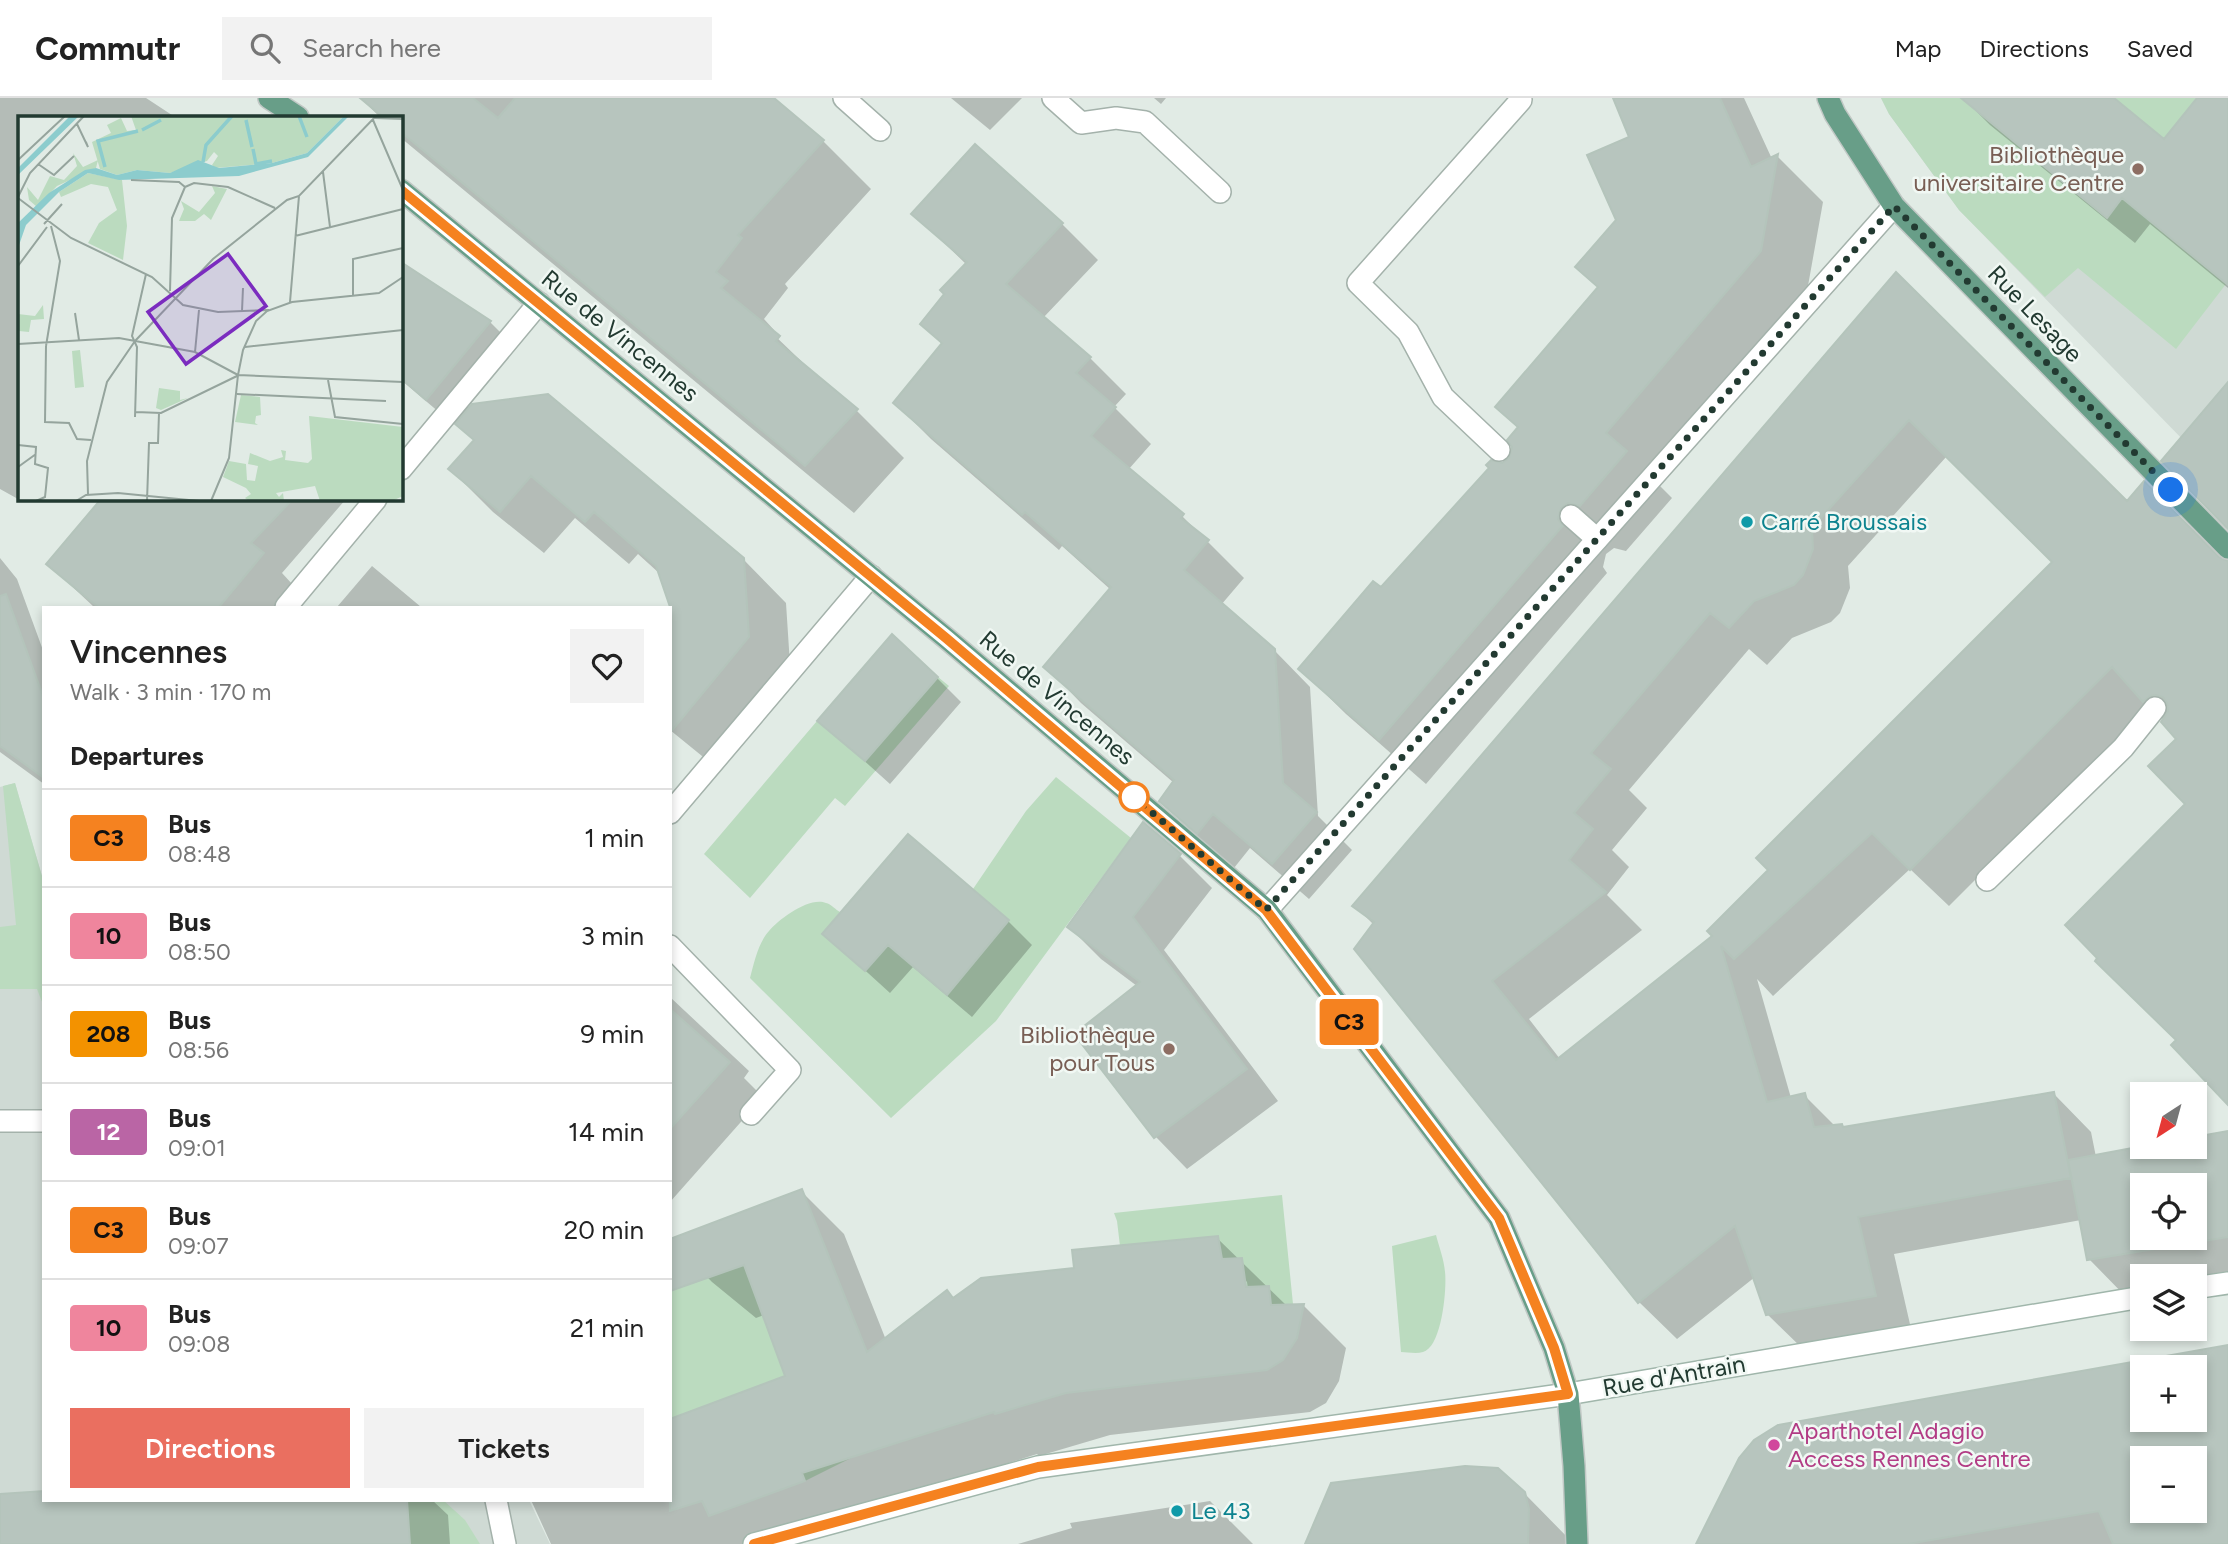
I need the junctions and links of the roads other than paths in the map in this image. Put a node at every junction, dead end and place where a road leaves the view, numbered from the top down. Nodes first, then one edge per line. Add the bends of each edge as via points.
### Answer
1 (269, 98) edge
2 (844, 98) edge
3 (1053, 98) edge
4 (1828, 98) edge
5 (1521, 100) dead end
6 (291, 109) edge
7 (880, 130) dead end
8 (402, 191) edge
9 (1220, 192) dead end
10 (1894, 206) junction
11 (539, 303) junction
12 (1499, 450) dead end
13 (402, 468) edge
14 (375, 500) edge
15 (1571, 516) dead end
16 (1597, 540) junction
17 (2228, 548) edge
18 (871, 576) junction
19 (287, 606) edge
20 (2155, 708) dead end
21 (672, 811) edge
22 (1987, 880) dead end
23 (1266, 910) junction
24 (672, 948) edge
25 (751, 1114) dead end
26 (0, 1121) edge
27 (42, 1121) edge
28 (2228, 1283) edge
29 (2207, 1286) edge
30 (2130, 1299) edge
31 (1568, 1394) junction
32 (496, 1502) edge
33 (505, 1544) edge
34 (754, 1544) edge
35 (1577, 1544) edge

1 - 6 main road
2 - 7 main road
3 - 9 main road via 1081,123 1116,118 1145,122
4 - 10 main road, Rue Lesage
5 - 12 main road via 1358,283 1408,332 1443,397
8 - 11 main road, Rue de Vincennes
10 - 16 main road
10 - 17 main road, Rue Lesage
11 - 13 main road
11 - 18 main road, Rue de Vincennes
14 - 19 main road
15 - 16 main road
16 - 23 main road
18 - 21 main road
18 - 23 main road, Rue de Vincennes
20 - 22 main road via 2123,748
23 - 31 main road, Rue de Vincennes via 1499,1218 1554,1348
24 - 25 main road via 790,1070
26 - 27 main road
28 - 29 main road
30 - 31 main road, Rue d'Antrain
31 - 34 main road, Rue d'Antrain via 1038,1467
31 - 35 main road, Rue de Vincennes
32 - 33 main road

